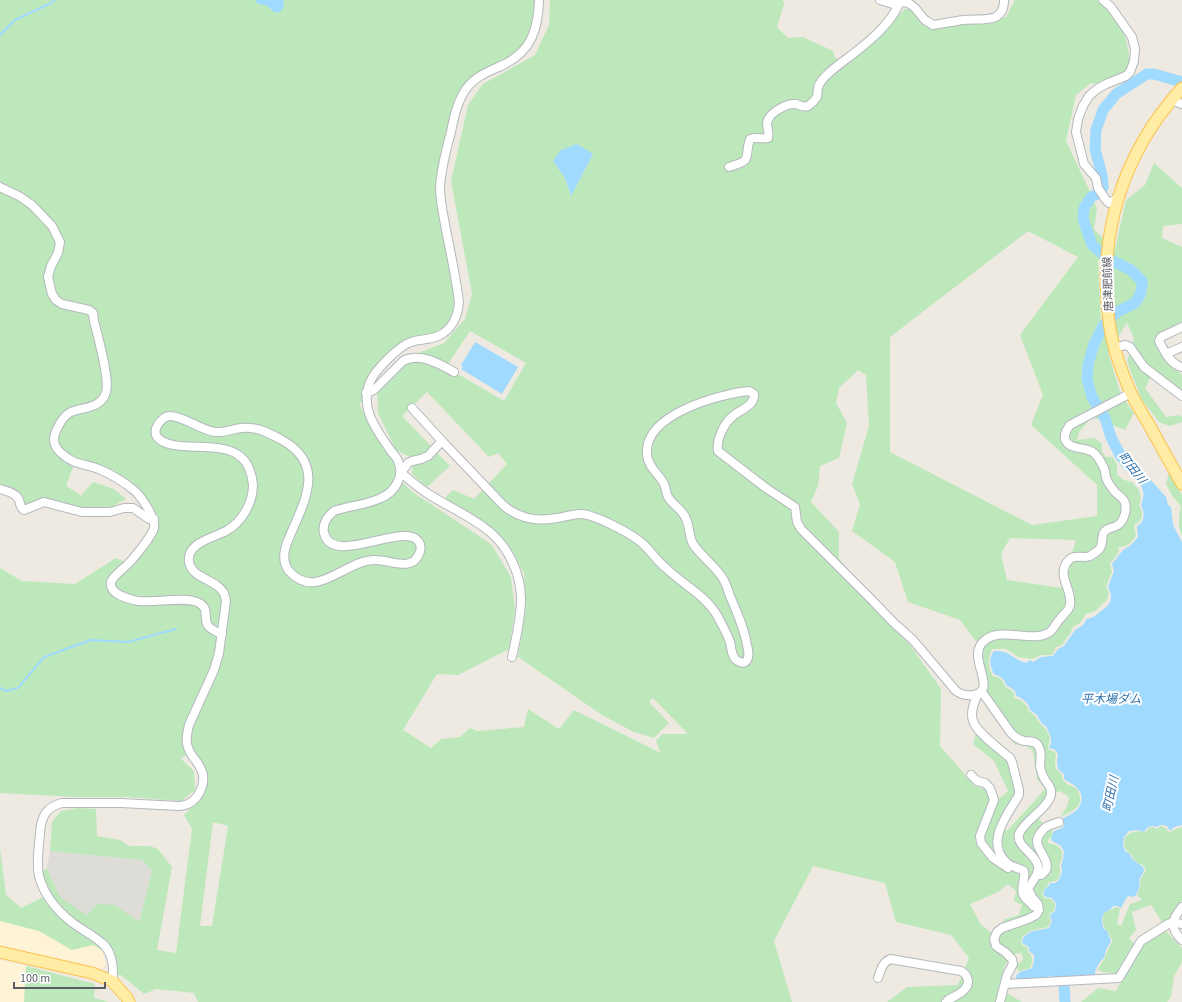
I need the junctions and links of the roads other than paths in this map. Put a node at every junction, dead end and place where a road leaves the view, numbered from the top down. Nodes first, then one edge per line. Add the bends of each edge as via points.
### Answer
1 (539, 0) edge
2 (880, 0) edge
3 (1004, 0) edge
4 (1103, 0) edge
5 (899, 4) junction
6 (1182, 88) edge
7 (1171, 100) junction
8 (1182, 104) edge
9 (729, 167) dead end
10 (0, 188) edge
11 (1118, 198) junction
12 (1182, 328) edge
13 (1182, 347) edge
14 (1115, 348) junction
15 (1166, 354) junction
16 (1182, 367) edge
17 (454, 372) dead end
18 (366, 393) junction
19 (1127, 395) junction
20 (1182, 396) edge
21 (412, 408) dead end
22 (442, 441) junction
23 (401, 473) junction
24 (1182, 484) edge
25 (0, 489) edge
26 (154, 519) junction
27 (222, 634) junction
28 (512, 657) dead end
29 (980, 693) junction
30 (970, 775) dead end
31 (1059, 822) dead end
32 (1014, 867) junction
33 (1036, 875) junction
34 (1182, 907) edge
35 (1036, 914) junction
36 (1173, 922) junction
37 (1182, 924) edge
38 (1182, 940) edge
39 (0, 952) edge
40 (878, 978) dead end
41 (112, 981) junction
42 (1006, 984) junction
43 (1001, 998) edge
44 (130, 1002) edge
45 (946, 1002) edge
46 (994, 1002) edge

1 - 18 street via 537,26 526,48 512,60 476,78 461,97 456,111 440,190 459,302 457,315 447,331 438,336 410,342 403,347 379,368
2 - 5 street
3 - 5 street via 1004,8 995,17 933,25 910,4
4 - 11 street via 1132,37 1134,61 1126,76 1106,84 1090,96 1083,106 1076,132 1084,164 1096,178 1100,191 1109,203
5 - 9 street via 895,14 882,29 819,84 817,97 808,106 796,104 780,108 768,118 768,138 750,139 747,157 743,162
6 - 7 main road, 唐津肥前線
7 - 8 street
7 - 11 main road, 唐津肥前線 via 1152,124 1126,175
10 - 26 street via 32,205 52,226 60,242 48,277 56,300 93,313 107,382 106,393 102,400 91,408 71,412 63,418 56,429 54,439 57,449 75,463 100,470 135,492
11 - 14 main road, 唐津肥前線 via 1107,250 1105,280 1110,330
12 - 15 street via 1161,337 1159,341
13 - 15 street
14 - 19 main road, 唐津肥前線
14 - 20 street via 1125,345 1130,347 1144,367
15 - 16 street
17 - 18 street via 436,362 416,357 408,358 374,390
18 - 23 street via 368,412 398,460
19 - 24 main road, 唐津肥前線
19 - 29 street via 1070,425 1065,435 1066,441 1074,446 1094,453 1104,467 1107,481 1125,503 1125,513 1121,522 1108,528 1103,534 1102,546 1098,551 1088,557 1074,557 1064,568 1063,576 1071,599 1070,606 1050,631 1041,636 1001,634 983,641 977,656 984,684
21 - 22 street
22 - 23 street via 428,456 408,463
22 - 29 street via 511,512 537,519 581,514 598,519 633,536 665,568 707,602 730,640 733,656 742,663 747,660 749,654 747,644 741,620 722,577 692,542 688,521 668,496 666,486 647,455 650,437 674,414 722,396 753,392 751,404 728,421 719,439 718,451 795,507 797,522 801,529 914,640 956,690 968,696
23 - 27 street via 390,493 381,498 334,511 326,521 324,534 327,540 340,547 409,536 417,539 421,546 415,561 408,564 364,561 324,581 307,582 293,575 284,561 287,541 309,481 304,459 298,451 290,444 256,428 243,427 219,432 206,430 179,418 169,416 162,419 156,432 157,437 164,442 234,452 247,464 251,472 252,494 240,520 227,530 194,547 190,554 189,562 192,569 217,585 224,593 226,601
23 - 28 street via 428,494 490,532 503,546 520,582 519,620
25 - 26 street via 18,498 24,510 44,502 82,512 110,512 133,508 149,519
26 - 27 street via 151,535 111,582 114,593 139,601 189,600 199,603 205,609 207,624
27 - 41 street via 214,670 187,735 189,750 203,776 203,784 195,799 187,805 179,806 62,803 48,810 43,817 38,859 39,876 47,895 60,912 106,947 112,960
29 - 32 street via 974,702 972,719 987,738 1010,758 1019,790 1019,795 1001,825 997,844 1001,855
29 - 33 street via 1016,738 1031,741 1040,747 1040,766 1052,792 1049,800 1018,835 1018,841 1036,860
30 - 32 street via 990,788 994,800 980,836 981,843 993,858 1010,870
31 - 33 street via 1045,826 1037,838 1046,870 1042,875
32 - 35 street via 1024,871 1021,888 1023,896 1032,905
33 - 35 street via 1028,889 1038,904 1039,910
34 - 36 street
35 - 42 street via 996,932 996,946 1012,959 1013,964 1007,975
36 - 37 street
36 - 38 street via 1175,934
36 - 42 street via 1141,941 1120,978
39 - 41 main road
40 - 45 street via 882,966 890,959 961,971 966,974 967,986
41 - 44 main road
42 - 43 street
43 - 46 street

